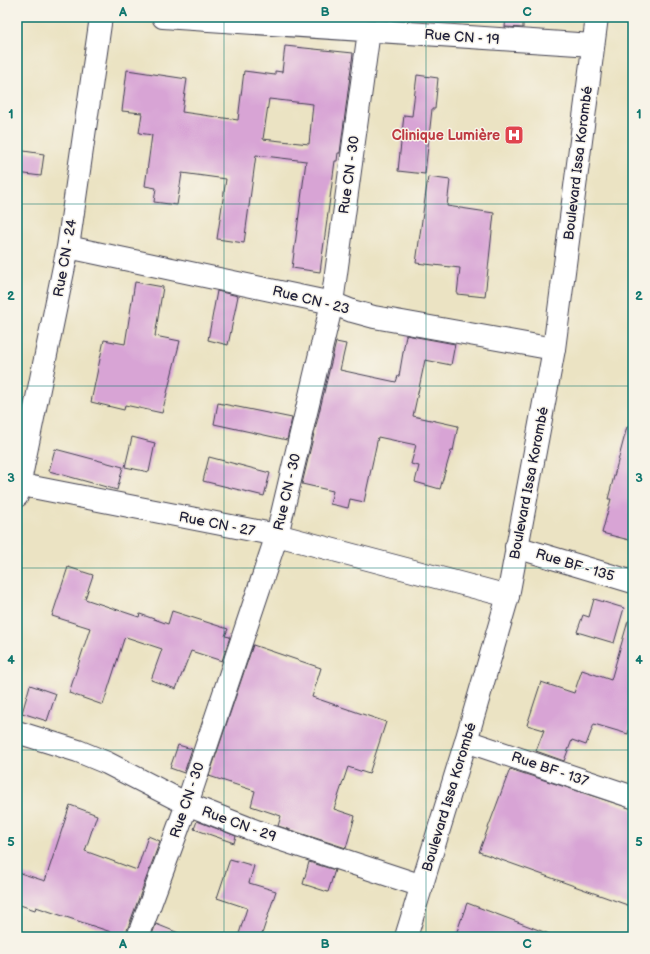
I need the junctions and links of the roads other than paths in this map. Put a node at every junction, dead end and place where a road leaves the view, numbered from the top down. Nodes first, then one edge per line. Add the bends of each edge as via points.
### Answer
1 (101, 17) edge
2 (163, 17) edge
3 (597, 17) edge
4 (369, 31) junction
5 (593, 46) junction
6 (68, 247) junction
7 (332, 303) junction
8 (554, 349) junction
9 (18, 488) edge
10 (277, 536) junction
11 (516, 547) junction
12 (633, 582) edge
13 (508, 596) junction
14 (17, 732) edge
15 (466, 741) junction
16 (633, 797) edge
17 (187, 804) junction
18 (422, 886) junction
19 (138, 937) edge
20 (406, 937) edge

1 - 6 street, Rue CN - 24
2 - 4 street, Rue CN - 19
3 - 5 street, Boulevard Issa Korombé
4 - 5 street, Rue CN - 19
4 - 7 street, Rue CN - 30
5 - 8 street, Boulevard Issa Korombé
6 - 7 street, Rue CN - 23
6 - 9 street, Rue CN - 24
7 - 8 street, Rue CN - 23 via 374,317
7 - 10 street, Rue CN - 30
8 - 11 street, Boulevard Issa Korombé
9 - 10 street, Rue CN - 27
10 - 13 street, Rue CN - 27
10 - 17 street, Rue CN - 30
11 - 12 street, Rue BF - 135
11 - 13 street, Boulevard Issa Korombé
13 - 15 street, Boulevard Issa Korombé
14 - 17 street, Rue CN - 29 via 107,763
15 - 16 street, Rue BF - 137
15 - 18 street, Boulevard Issa Korombé
17 - 18 street, Rue CN - 29 via 261,833
17 - 19 street, Rue CN - 30
18 - 20 street, Boulevard Issa Korombé

